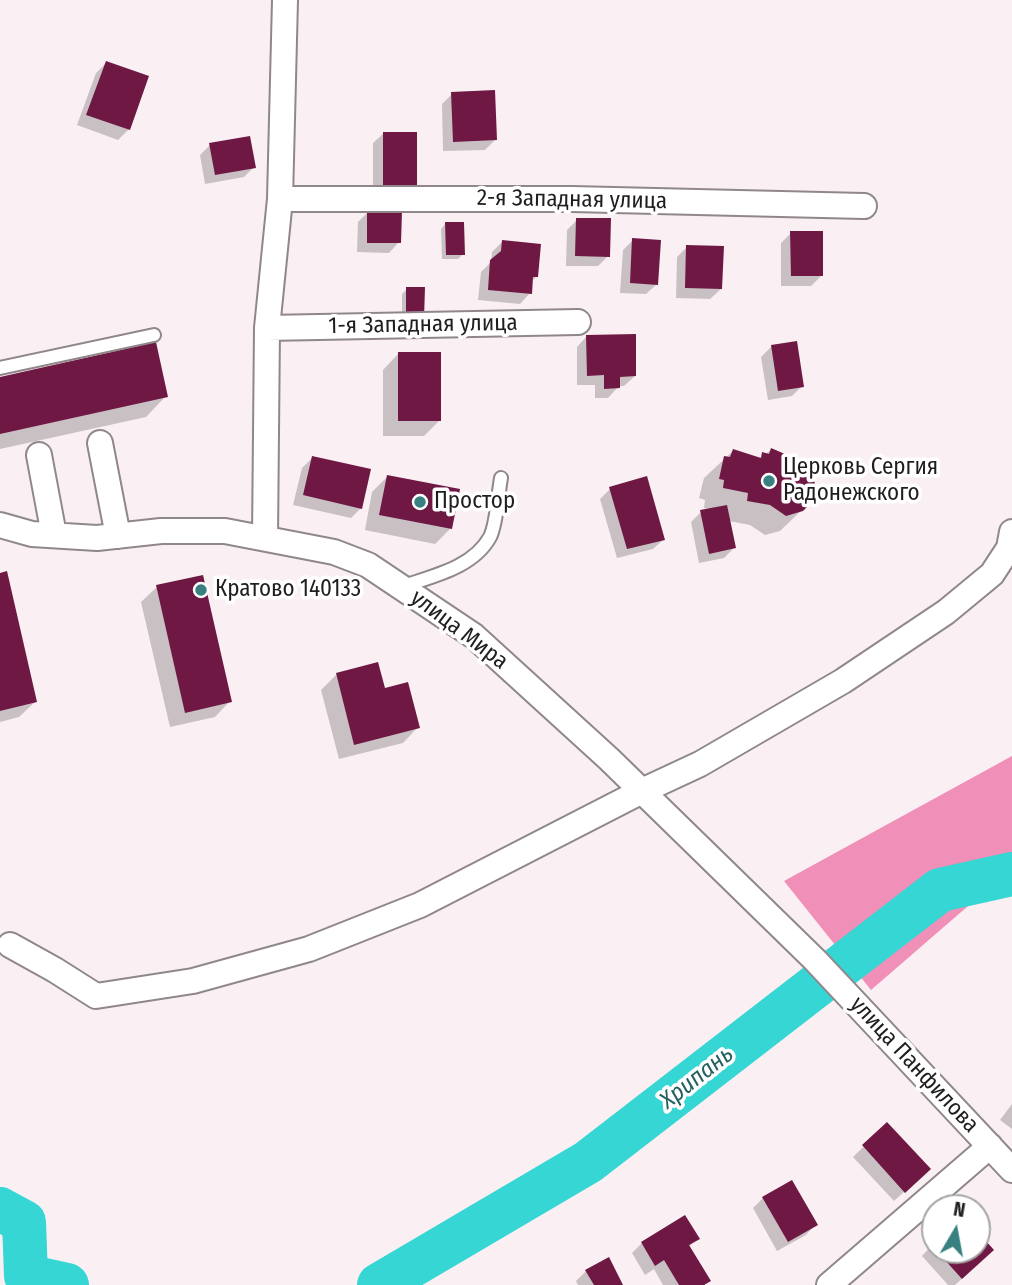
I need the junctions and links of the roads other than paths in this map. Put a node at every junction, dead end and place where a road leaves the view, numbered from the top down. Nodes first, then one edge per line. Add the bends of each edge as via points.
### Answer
1 (285, 0) edge
2 (280, 198) junction
3 (864, 206) dead end
4 (578, 323) dead end
5 (267, 328) junction
6 (154, 335) dead end
7 (0, 368) edge
8 (100, 443) dead end
9 (39, 455) dead end
10 (501, 478) dead end
11 (0, 525) edge
12 (1012, 532) edge
13 (54, 535) junction
14 (118, 536) junction
15 (265, 538) junction
16 (401, 587) junction
17 (642, 791) junction
18 (9, 945) dead end
19 (815, 960) joint
20 (990, 1146) junction
21 (1012, 1170) edge
22 (829, 1285) edge

1 - 2 street
2 - 3 street, 2-я Западная улица
2 - 5 street
4 - 5 street, 1-я Западная улица
5 - 15 street
6 - 7 lane
8 - 14 street
9 - 13 street
10 - 16 lane via 491,536 476,555
11 - 13 street, улица Мира
12 - 17 street via 1009,548 992,574 946,612 793,711
13 - 14 street, улица Мира
14 - 15 street, улица Мира via 225,531
15 - 16 street, улица Мира via 334,552 368,565
16 - 17 street, улица Мира via 474,636
17 - 18 street via 420,905 309,949 193,981 96,996
17 - 19 street, улица Мира
19 - 20 street, улица Панфилова
20 - 21 street, улица Панфилова
20 - 22 street

